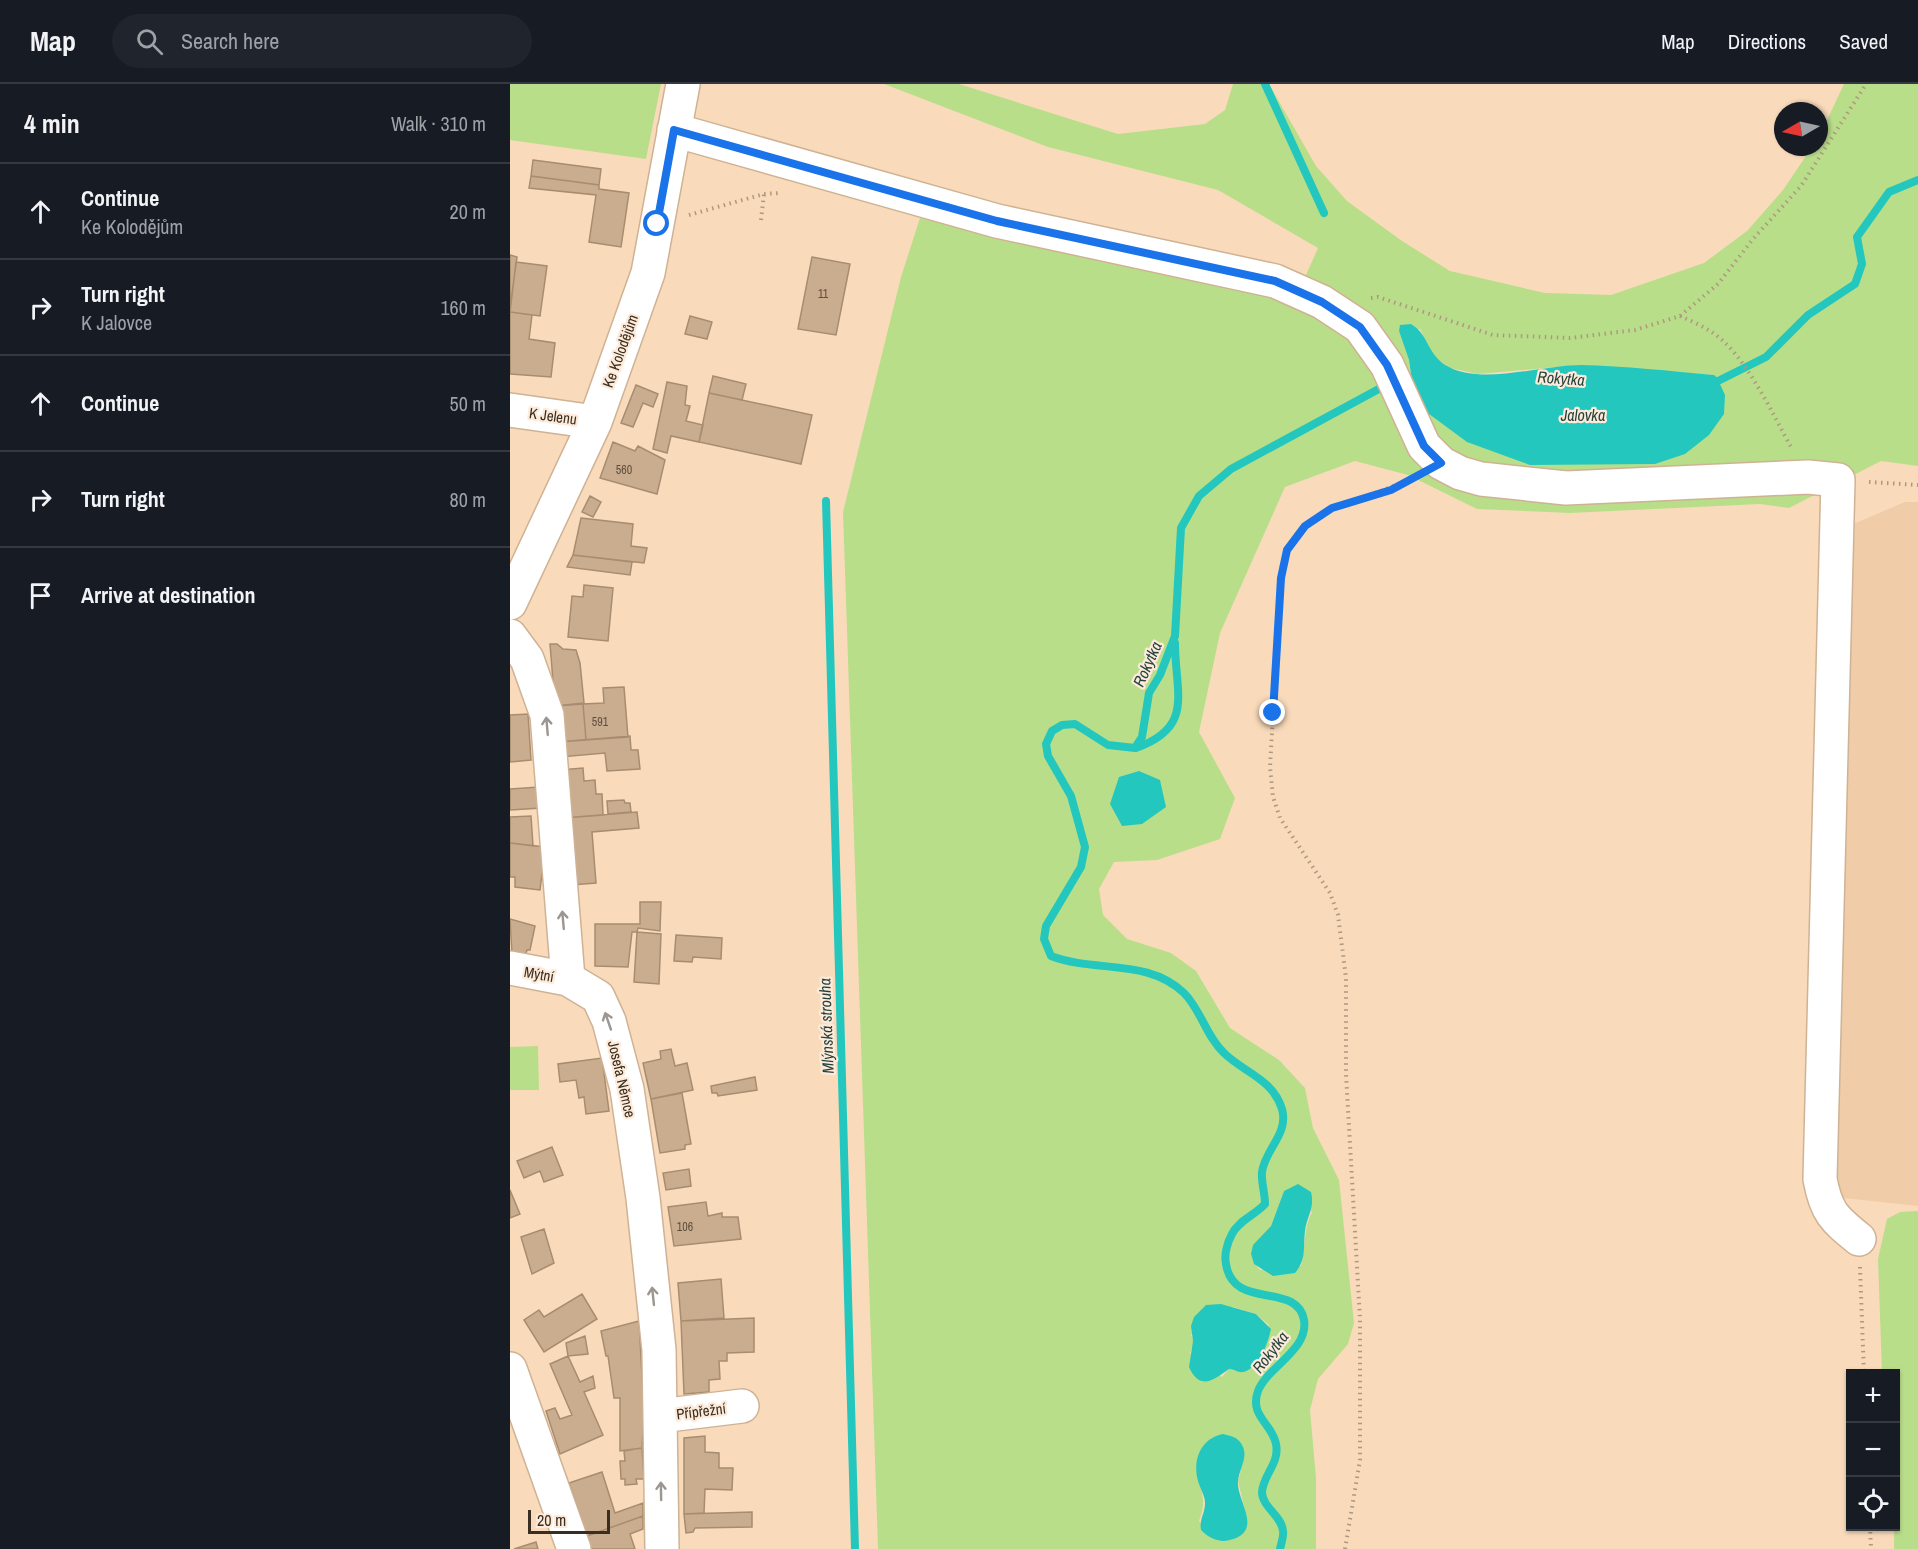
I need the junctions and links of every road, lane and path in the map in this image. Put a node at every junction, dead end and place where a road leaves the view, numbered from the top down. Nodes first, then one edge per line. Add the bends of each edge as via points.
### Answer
1 (683, 84) edge
2 (1866, 84) edge
3 (674, 130) junction
4 (762, 220) dead end
5 (657, 224) junction
6 (1367, 298) dead end
7 (1680, 316) junction
8 (510, 410) edge
9 (595, 422) junction
10 (1441, 463) junction
11 (1823, 479) junction
12 (1918, 485) edge
13 (510, 603) edge
14 (510, 636) edge
15 (510, 968) edge
16 (568, 979) junction
17 (1859, 1239) joint
18 (510, 1369) edge
19 (1864, 1369) edge
20 (742, 1406) dead end
21 (660, 1416) junction
22 (1870, 1531) edge
23 (574, 1549) edge
24 (662, 1549) edge
25 (1345, 1549) edge
26 (1871, 1549) edge

1 - 3 street, Ke Kolodějům
2 - 7 path via 1801,186 1718,284
3 - 5 street, Ke Kolodějům
3 - 10 street via 997,221 1275,281 1322,302 1360,327 1387,365 1424,446
4 - 5 path via 764,194
5 - 9 street, Ke Kolodějům via 648,273
6 - 7 path via 1378,297 1493,335 1570,338 1635,330
7 - 11 path via 1715,334 1738,359
8 - 9 street, K Jelenu
9 - 13 street, Ke Kolodějům
10 - 11 street via 1481,479 1566,488
10 - 25 path via 1391,490 1332,508 1305,526 1287,550 1281,578 1270,767 1273,797 1280,818 1330,893 1338,915 1346,978 1346,1074 1360,1319 1360,1460
11 - 12 path
11 - 17 street via 1820,1179 1834,1219
16 -> 14 street via 547,715 526,659
15 - 16 street, Mýtní
21 -> 16 street, Josefa Němce via 658,1339 627,1089 609,1021 598,997
17 - 19 path
18 - 23 street
20 - 21 street, Přípřežní
24 -> 21 street, Josefa Němce
22 - 26 path

